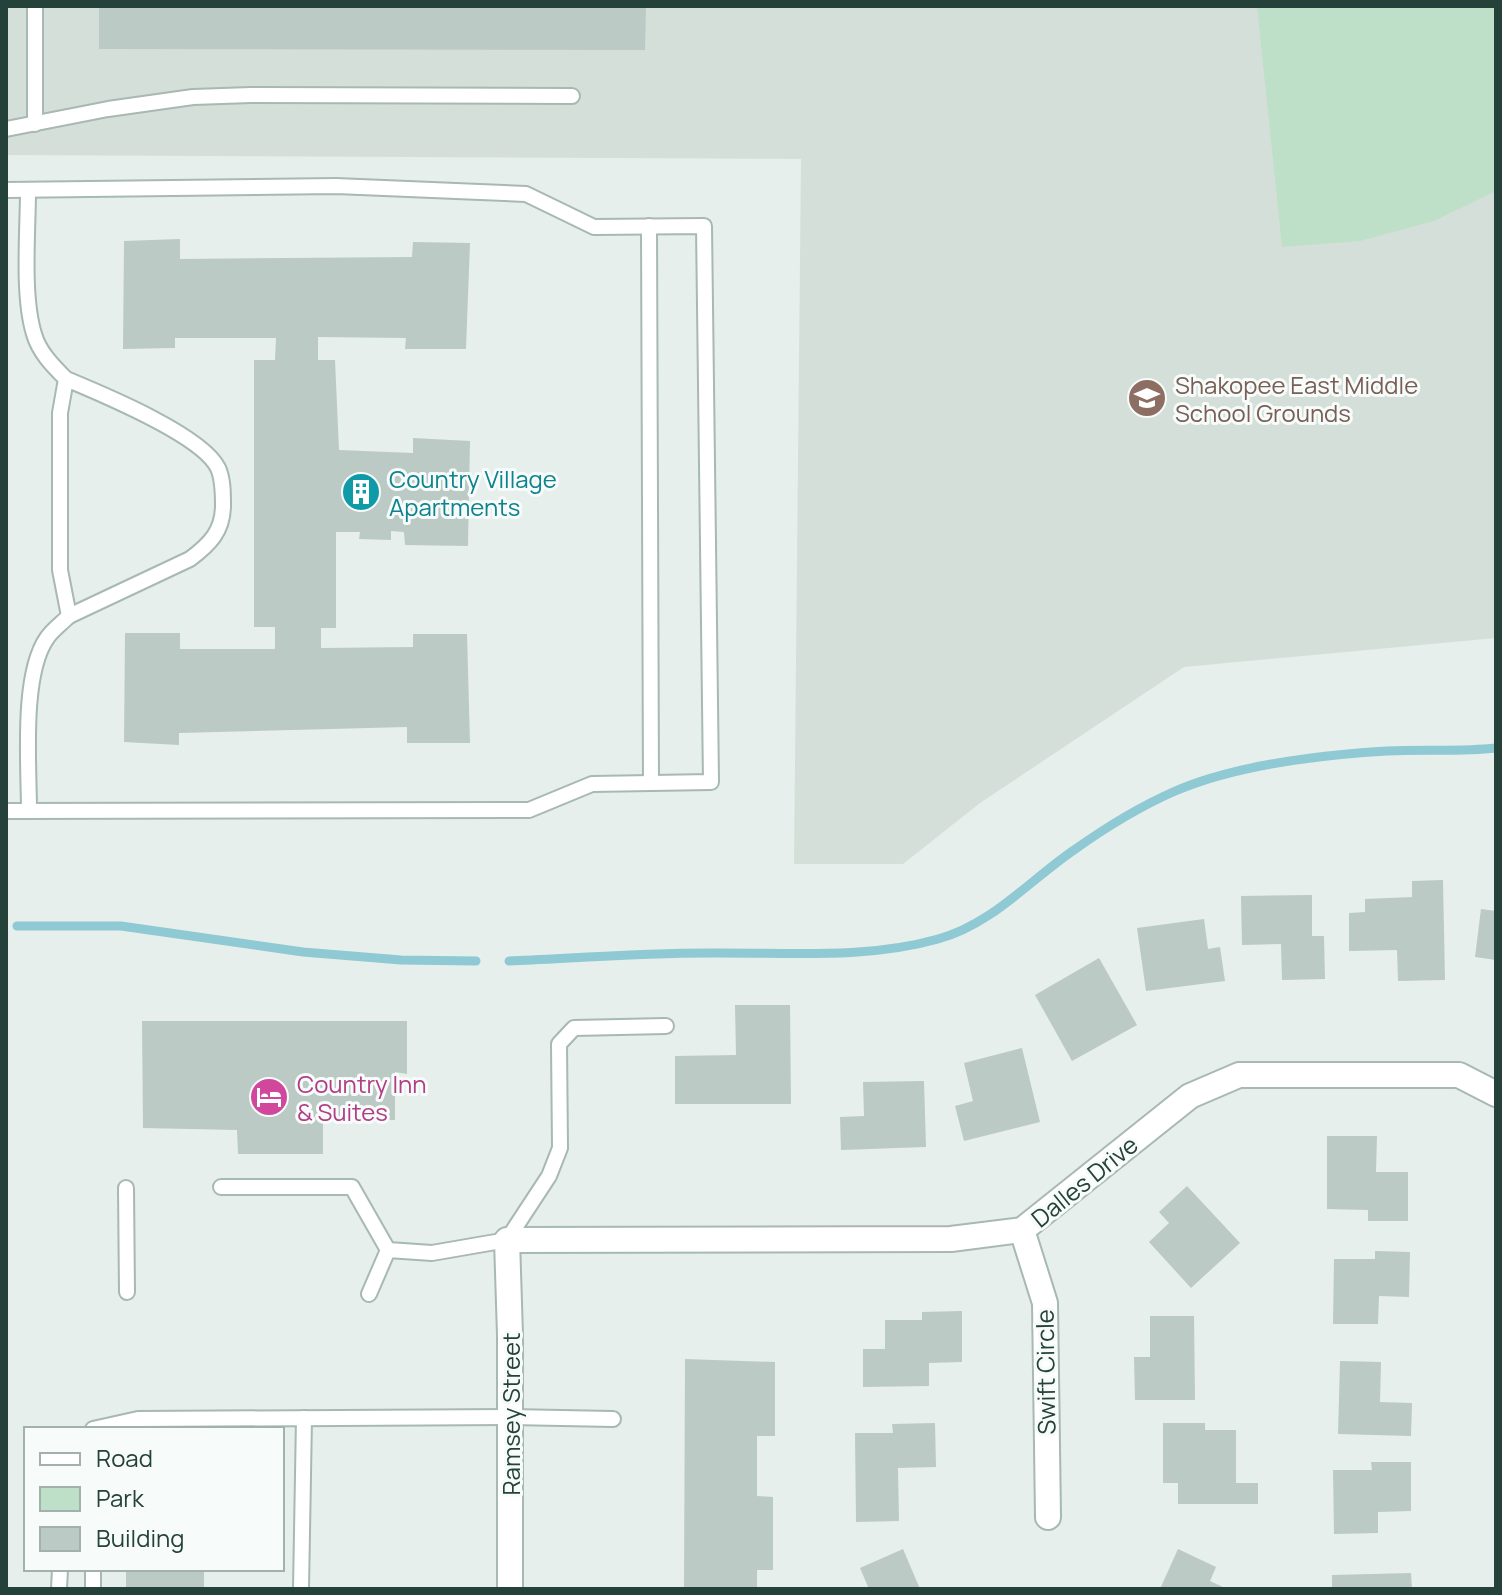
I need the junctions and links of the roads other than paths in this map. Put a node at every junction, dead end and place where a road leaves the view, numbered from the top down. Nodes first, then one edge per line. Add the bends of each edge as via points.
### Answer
1 (35, 6) edge
2 (572, 96) dead end
3 (35, 124) junction
4 (6, 129) edge
5 (6, 190) edge
6 (28, 190) junction
7 (649, 226) junction
8 (66, 379) junction
9 (69, 616) junction
10 (651, 783) junction
11 (6, 811) edge
12 (29, 811) junction
13 (666, 1026) dead end
14 (1496, 1094) edge
15 (221, 1187) dead end
16 (126, 1188) dead end
17 (1022, 1230) junction
18 (507, 1240) junction
19 (388, 1250) junction
20 (127, 1292) dead end
21 (369, 1294) dead end
22 (510, 1417) junction
23 (304, 1418) junction
24 (613, 1419) dead end
25 (104, 1427) edge
26 (1048, 1517) dead end
27 (301, 1589) edge
28 (510, 1589) edge

1 - 3 lane
2 - 3 lane via 193,97
3 - 4 lane
5 - 6 lane
6 - 7 lane via 336,186 526,194 594,227
6 - 8 lane via 34,335 47,360
7 - 10 lane
7 - 10 lane via 704,226 711,782
8 - 9 lane via 60,413 60,570
8 - 9 lane via 186,438 219,469 223,490 218,533 207,547
9 - 12 lane via 47,638 30,688
10 - 12 lane via 592,784 529,810
11 - 12 lane
13 - 18 lane via 574,1028 559,1044 560,1148 549,1176
14 - 17 street, Dalles Drive via 1459,1075 1239,1075 1190,1096
15 - 19 lane via 352,1187
16 - 20 lane
17 - 18 street, Dalles Drive via 951,1239
17 - 26 street, Swift Circle via 1045,1303
18 - 19 lane via 432,1253
18 - 22 street, Ramsey Street
19 - 21 lane
22 - 23 lane
22 - 24 lane
22 - 28 street, Ramsey Street
23 - 25 lane via 138,1419
23 - 27 lane

